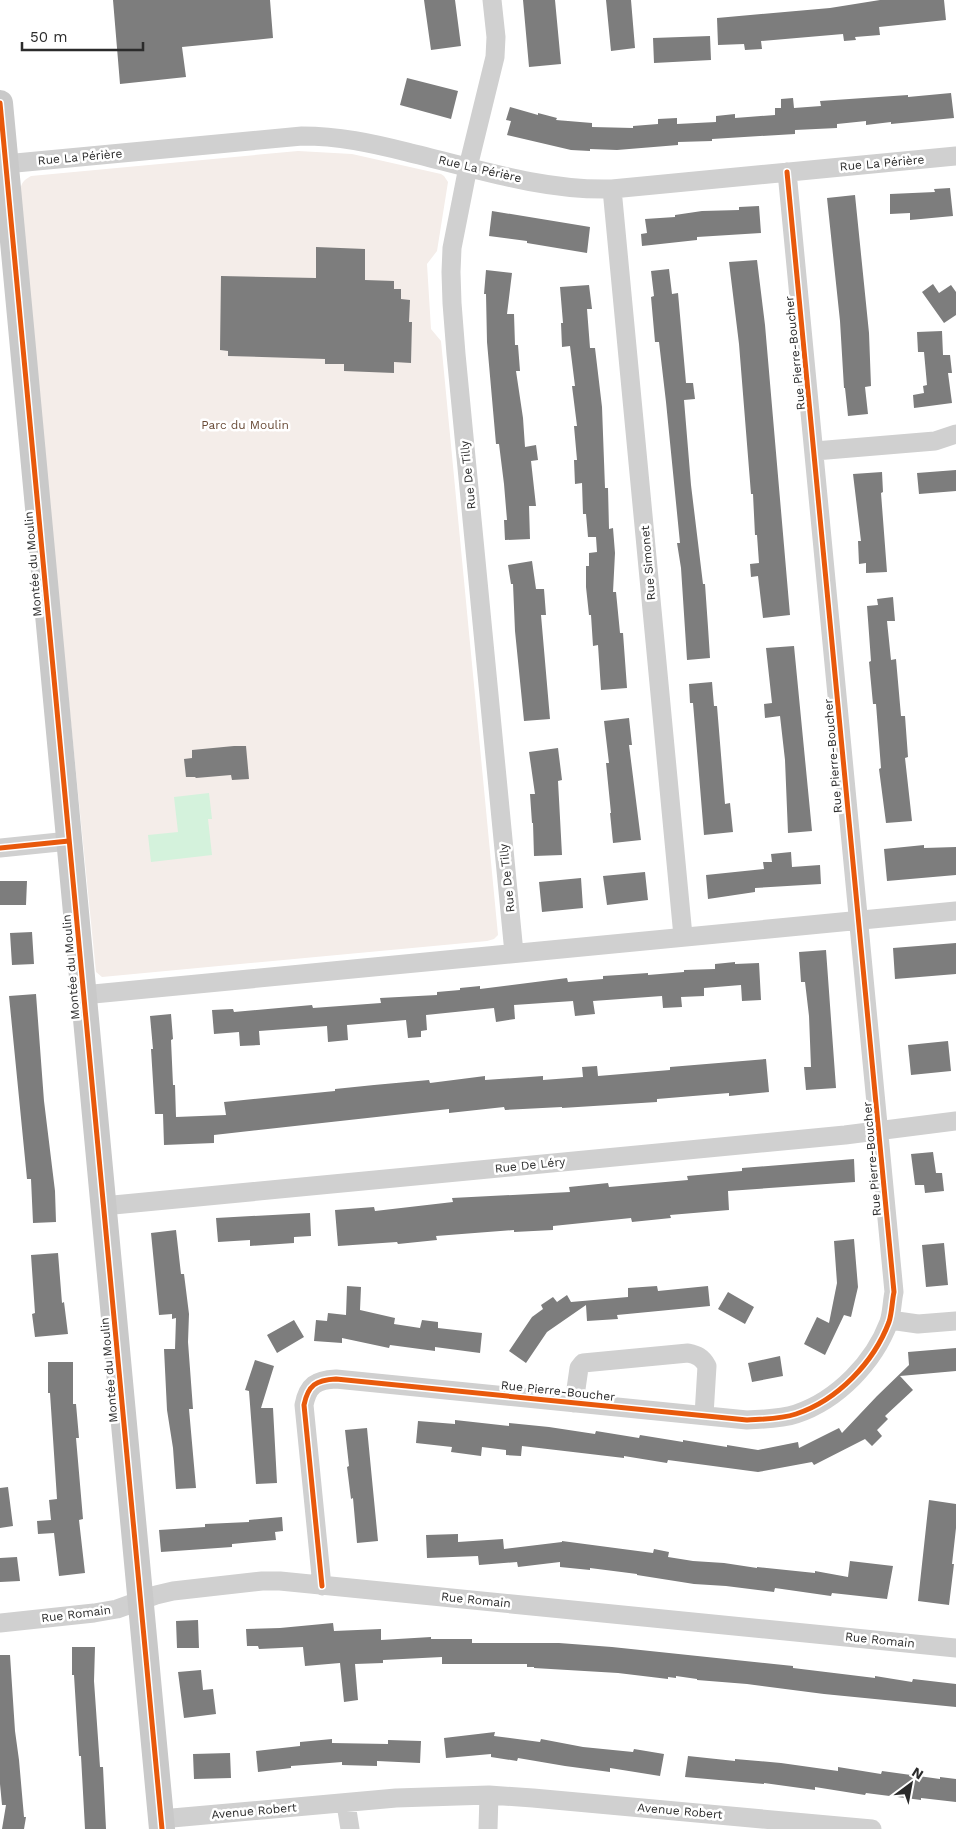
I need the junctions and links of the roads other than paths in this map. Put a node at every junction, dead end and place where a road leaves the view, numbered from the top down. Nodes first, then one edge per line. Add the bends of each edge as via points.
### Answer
1 (492, 0) edge
2 (0, 103) edge
3 (956, 156) edge
4 (5, 164) junction
5 (468, 167) junction
6 (787, 172) junction
7 (612, 188) junction
8 (6, 245) edge
9 (956, 434) edge
10 (815, 452) junction
11 (69, 841) junction
12 (0, 848) edge
13 (956, 911) edge
14 (859, 921) junction
15 (683, 936) junction
16 (514, 953) junction
17 (84, 995) junction
18 (956, 1121) edge
19 (879, 1130) junction
20 (104, 1206) junction
21 (890, 1320) junction
22 (956, 1321) edge
23 (574, 1403) junction
24 (704, 1416) junction
25 (322, 1586) junction
26 (141, 1601) junction
27 (0, 1623) edge
28 (956, 1648) edge
29 (489, 1795) junction
30 (346, 1804) junction
31 (718, 1822) edge
32 (162, 1824) edge
33 (350, 1829) edge
34 (488, 1829) edge
35 (872, 1829) edge

1 - 5 street, Rue De Tilly via 495,57
2 - 4 street, Montée du Moulin
3 - 6 street, Rue La Périère
4 - 5 street, Rue La Périère via 321,136 362,141
4 - 8 street, Montée du Moulin
5 - 7 street, Rue La Périère via 549,185
5 - 16 street, Rue De Tilly via 452,248 452,303
6 - 7 street, Rue La Périère
6 - 10 street, Rue Pierre-Boucher
7 - 15 street, Rue Simonet
8 - 11 street, Montée du Moulin
9 - 10 street via 935,440
10 - 14 street, Rue Pierre-Boucher
11 - 12 street
11 - 17 street, Montée du Moulin
13 - 14 street
14 - 15 street
14 - 19 street, Rue Pierre-Boucher
15 - 16 street
16 - 17 street
17 - 20 street, Montée du Moulin
18 - 19 street, Rue De Léry
19 - 20 street, Rue De Léry
19 - 21 street, Rue Pierre-Boucher via 894,1292
20 - 26 street, Montée du Moulin
21 - 22 street via 918,1324
21 - 24 street, Rue Pierre-Boucher via 875,1349 855,1376 813,1407 797,1414 764,1419
23 - 24 street, Rue Pierre-Boucher
23 - 24 street, Rue Pierre-Boucher via 579,1368 583,1363 688,1353 704,1360 707,1366
23 - 25 street, Rue Pierre-Boucher via 336,1379 322,1380 313,1385 306,1394 304,1406
25 - 26 street, Rue Romain via 262,1581 173,1591
25 - 28 street, Rue Romain
26 - 27 street, Rue Romain via 94,1614
26 - 32 street, Montée du Moulin
29 - 30 street, Avenue Robert via 396,1798
29 - 31 street, Avenue Robert
29 - 34 street
30 - 32 street, Avenue Robert
30 - 33 street
31 - 35 street, Avenue Robert

